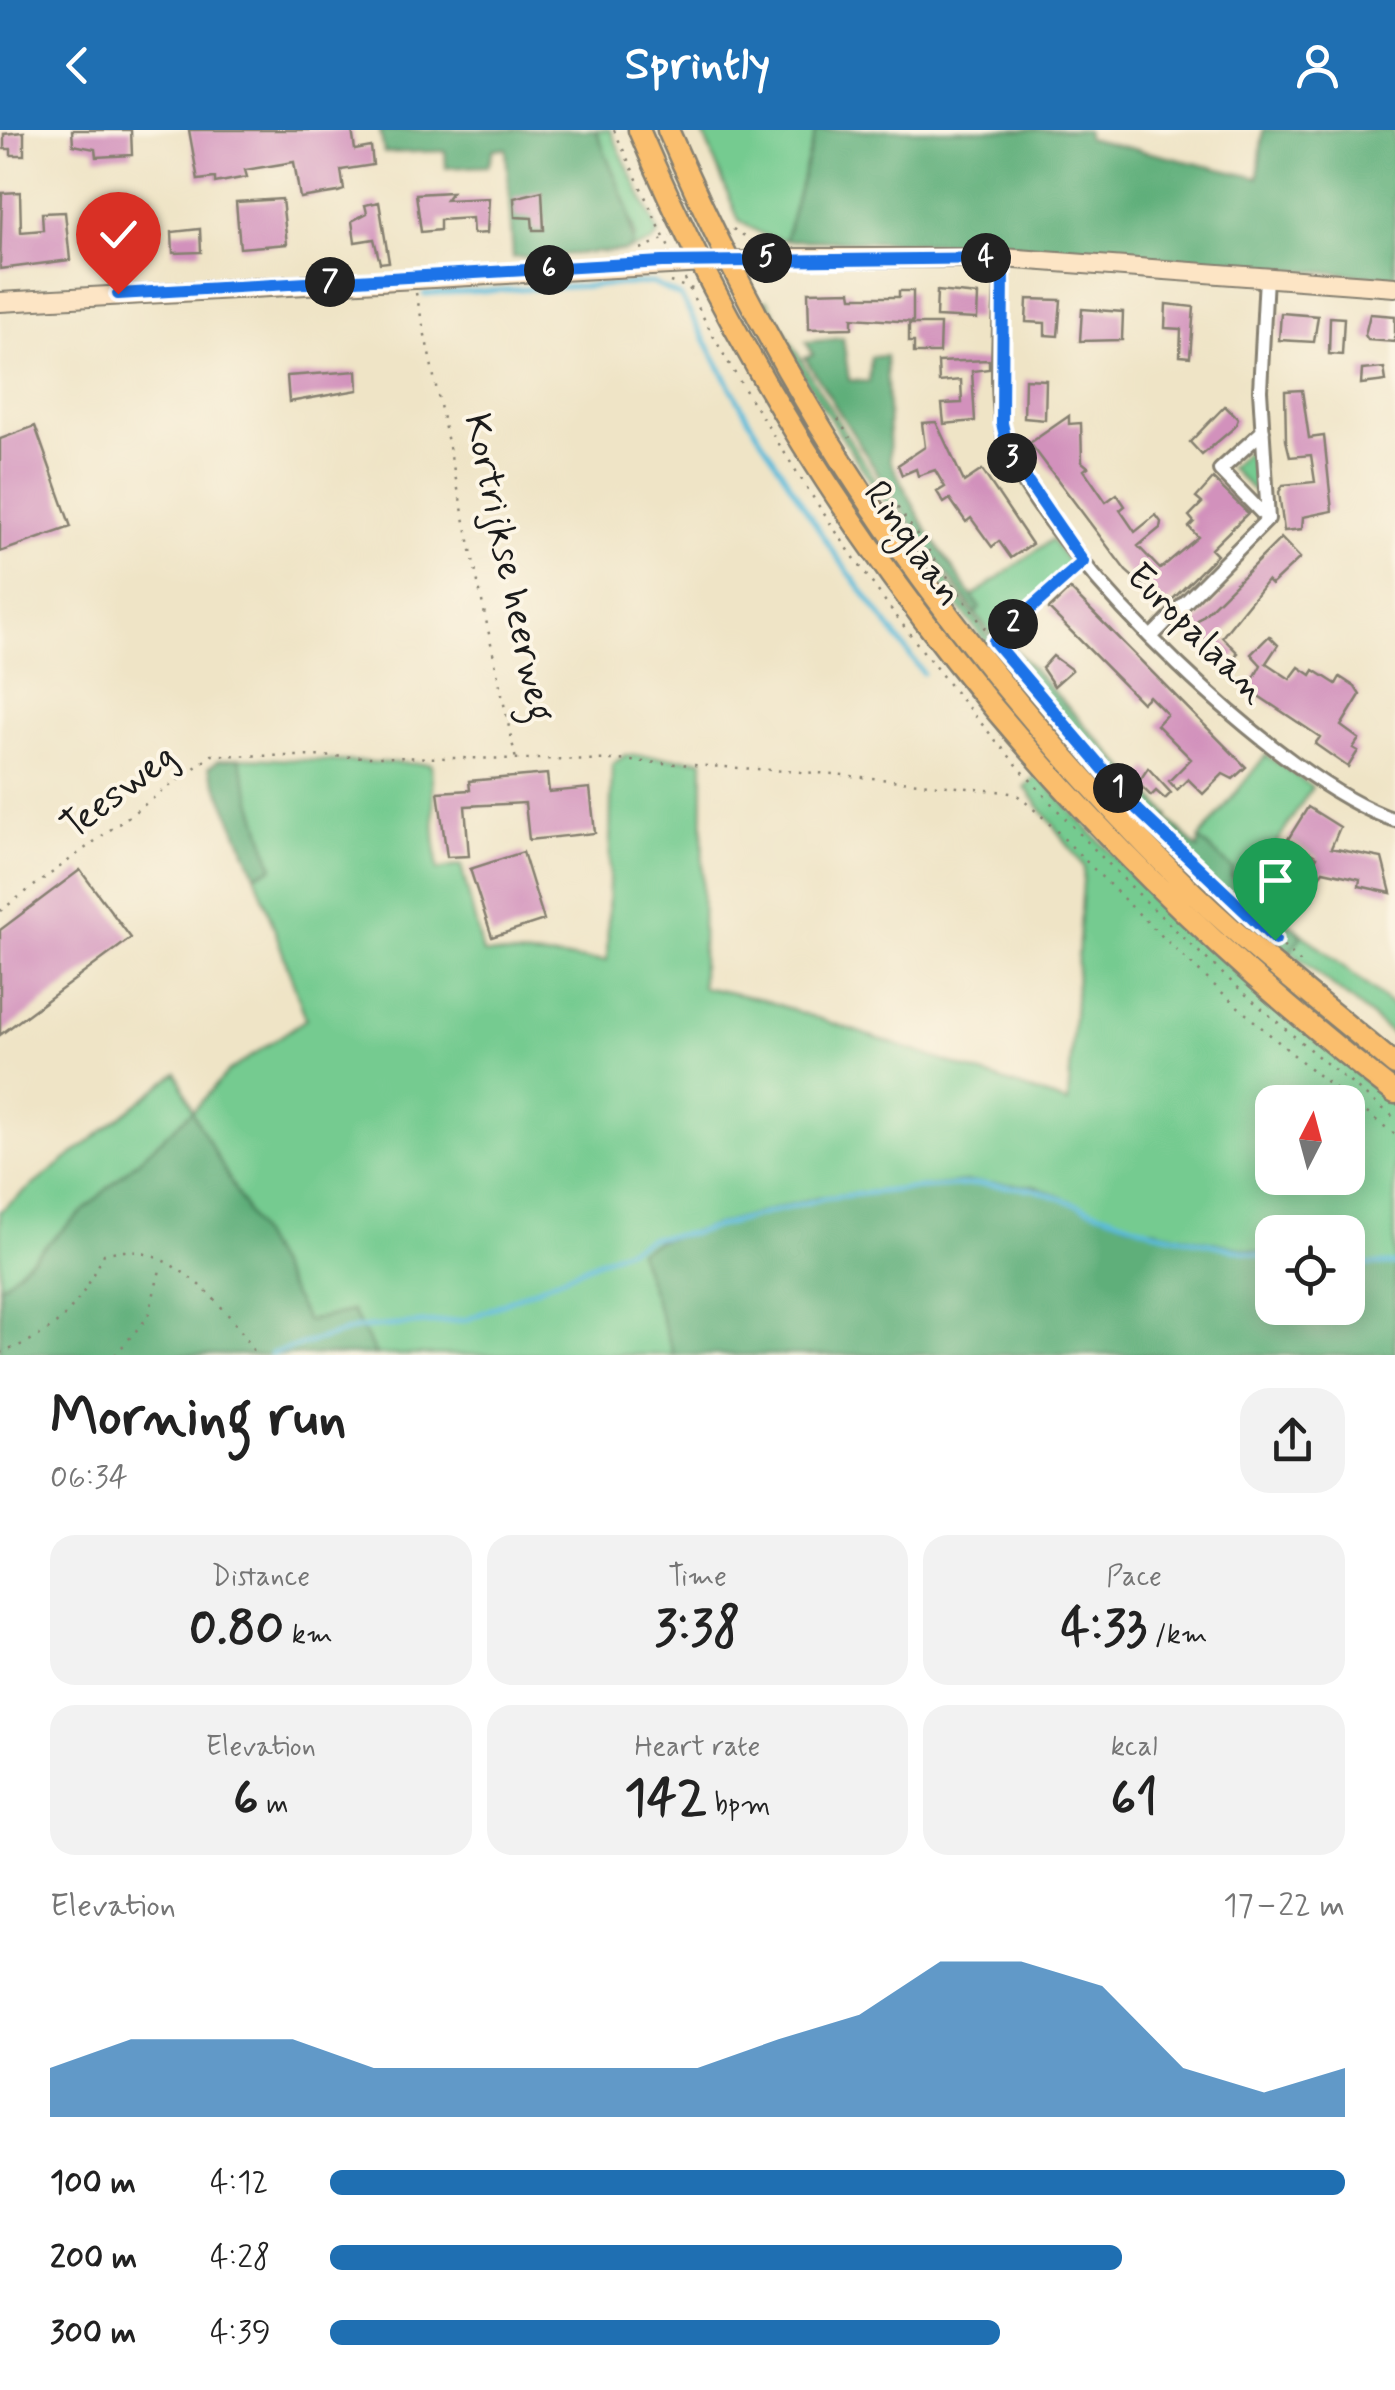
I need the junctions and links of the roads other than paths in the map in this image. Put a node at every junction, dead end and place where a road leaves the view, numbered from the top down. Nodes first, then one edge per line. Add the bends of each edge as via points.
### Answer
1 (639, 130) edge
2 (668, 130) edge
3 (1003, 258) junction
4 (726, 260) junction
5 (698, 261) junction
6 (1266, 277) junction
7 (1395, 287) edge
8 (0, 302) edge
9 (1263, 431) junction
10 (1268, 519) junction
11 (1153, 635) junction
12 (1395, 820) edge
13 (1395, 1066) edge
14 (1395, 1093) edge

1 - 5 main road, Ringlaan
2 - 4 main road, Ringlaan
3 - 4 street
3 - 6 street
3 - 11 street, Europalaan via 1002,423 1009,454 1083,562
4 - 5 street
4 - 13 main road, Ringlaan via 837,458 918,576 1054,746 1178,878
5 - 8 street
5 - 14 main road, Ringlaan via 856,529 989,706 1147,878 1306,1023
6 - 7 street
6 - 9 street
9 - 10 street
9 - 10 street via 1220,470
10 - 11 street
11 - 12 street, Europalaan via 1286,759 1360,807

